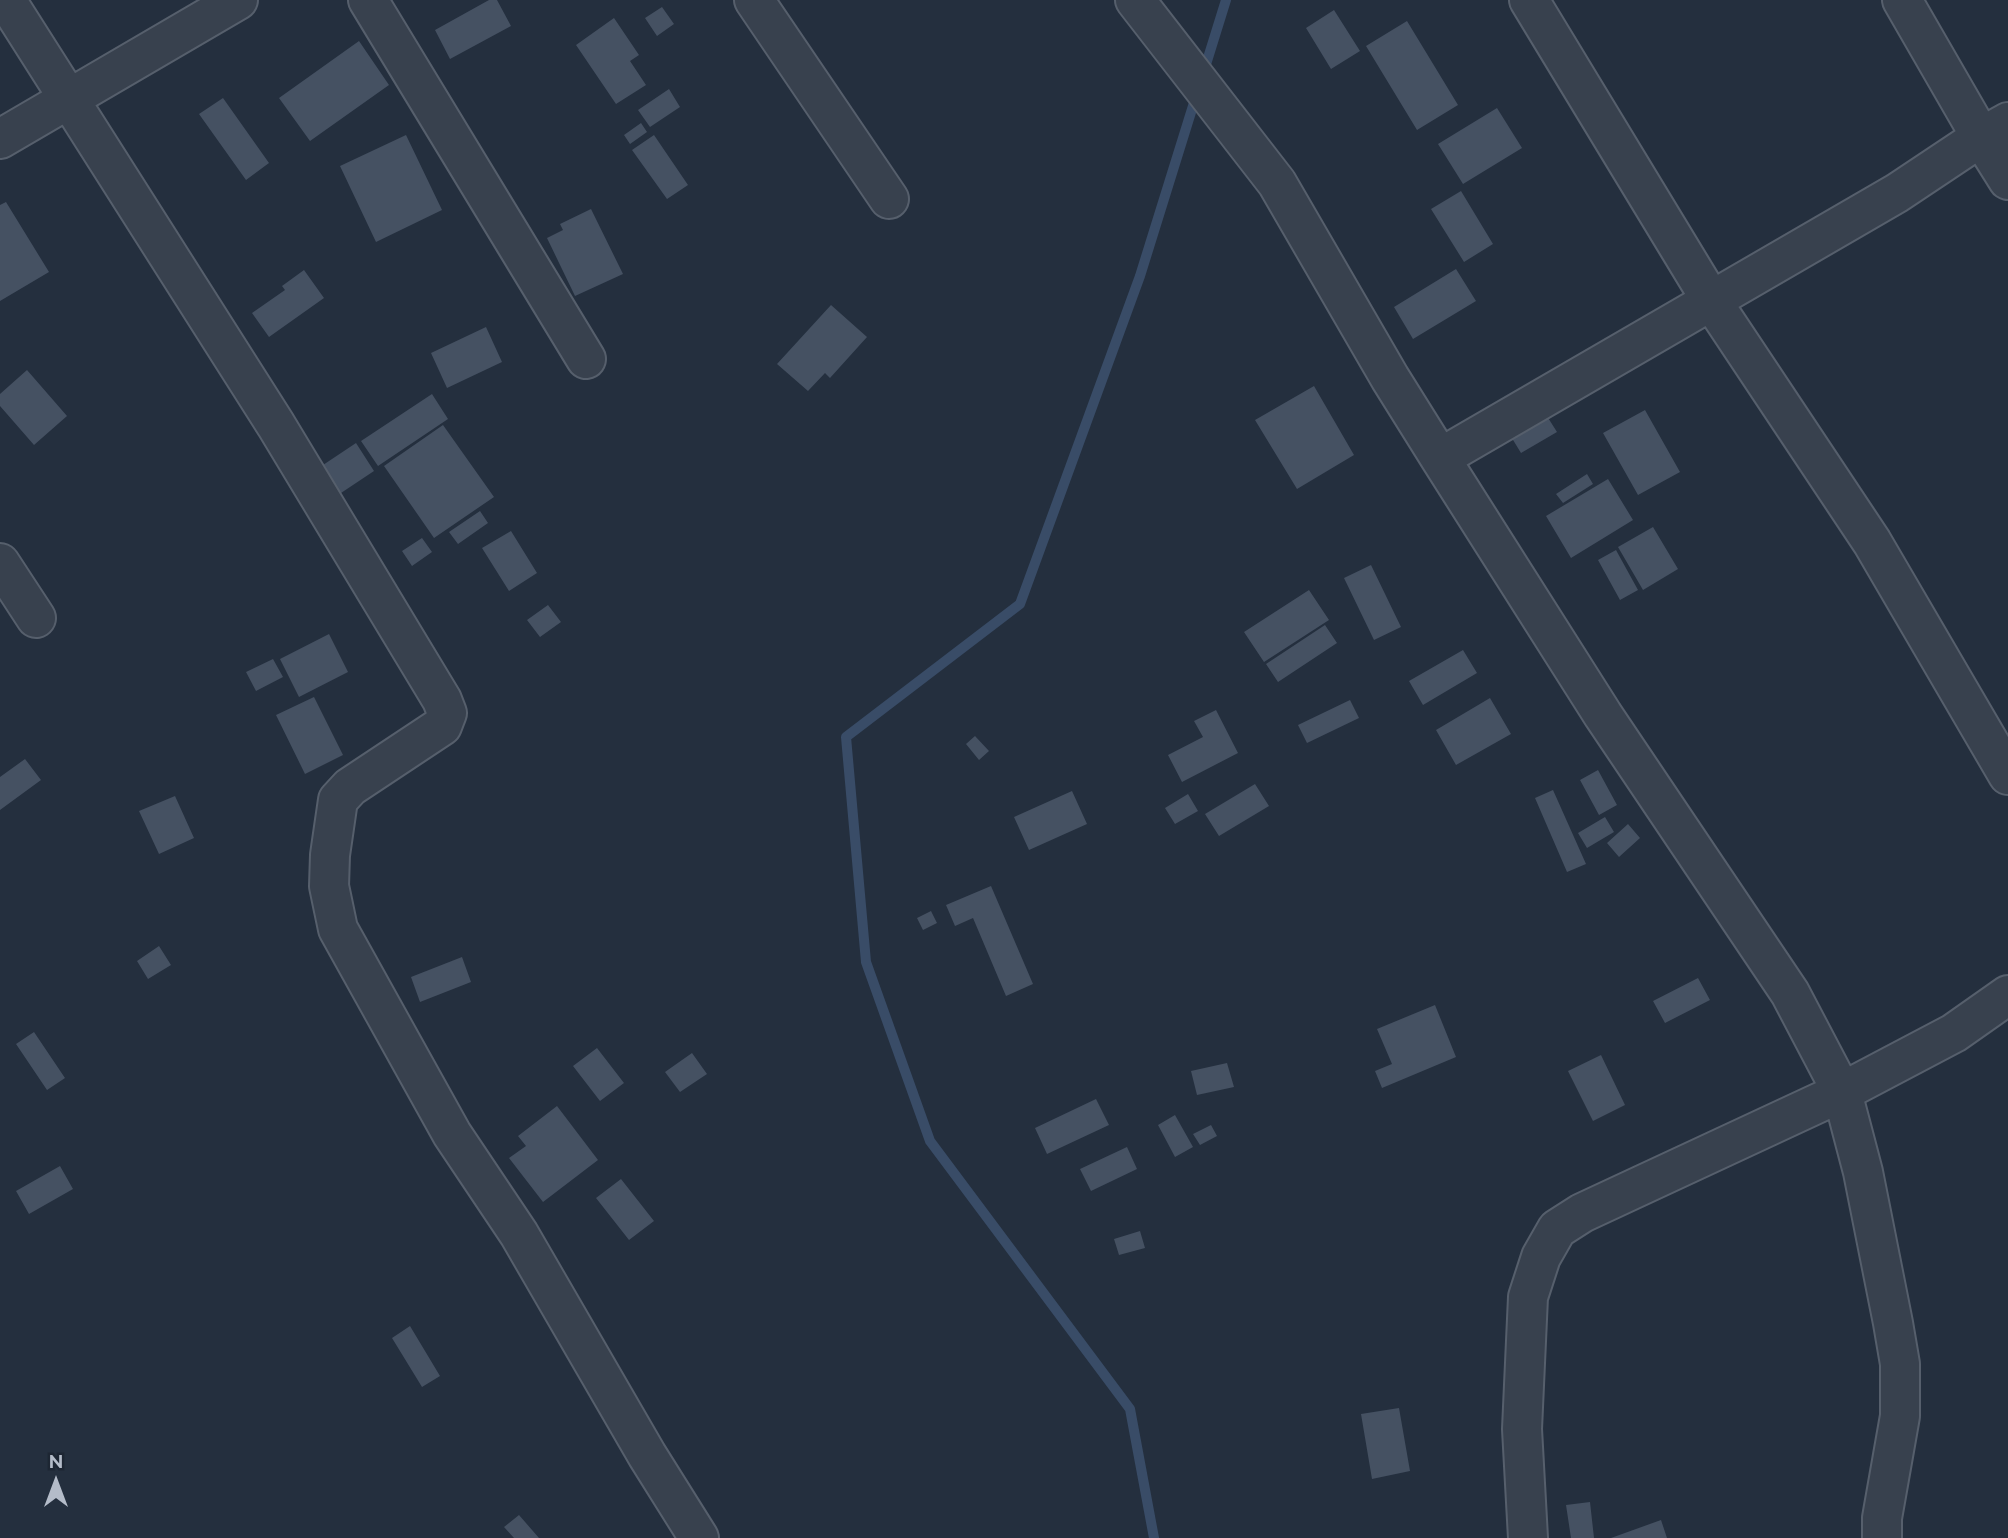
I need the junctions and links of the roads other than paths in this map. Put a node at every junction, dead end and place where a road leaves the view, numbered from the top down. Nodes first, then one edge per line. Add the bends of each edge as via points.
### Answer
1 (6, 0) edge
2 (238, 0) edge
3 (368, 0) edge
4 (754, 0) edge
5 (1135, 0) edge
6 (1529, 0) edge
7 (1902, 0) edge
8 (69, 99) junction
9 (1994, 130) edge
10 (0, 139) edge
11 (2008, 180) edge
12 (889, 199) dead end
13 (1711, 300) junction
14 (586, 359) dead end
15 (1440, 457) junction
16 (0, 564) edge
17 (36, 618) dead end
18 (2008, 775) edge
19 (2008, 995) edge
20 (1842, 1092) junction
21 (699, 1538) edge
22 (1528, 1538) edge
23 (1882, 1538) edge

1 - 8 street
2 - 8 street
3 - 14 street
4 - 12 street
5 - 15 street via 1277,183
6 - 13 street
7 - 9 street
8 - 10 street
8 - 21 street via 276,425 442,700 447,713 442,726 350,787 338,800 329,886 338,929 452,1134 519,1234
9 - 11 street
9 - 13 street via 1897,193
13 - 15 street
13 - 18 street via 1872,542
15 - 20 street via 1603,715 1790,993
16 - 17 street
19 - 20 street via 1954,1033
20 - 22 street via 1582,1213 1557,1229 1541,1257 1528,1297 1522,1429
20 - 23 street via 1863,1172 1900,1364 1900,1416

